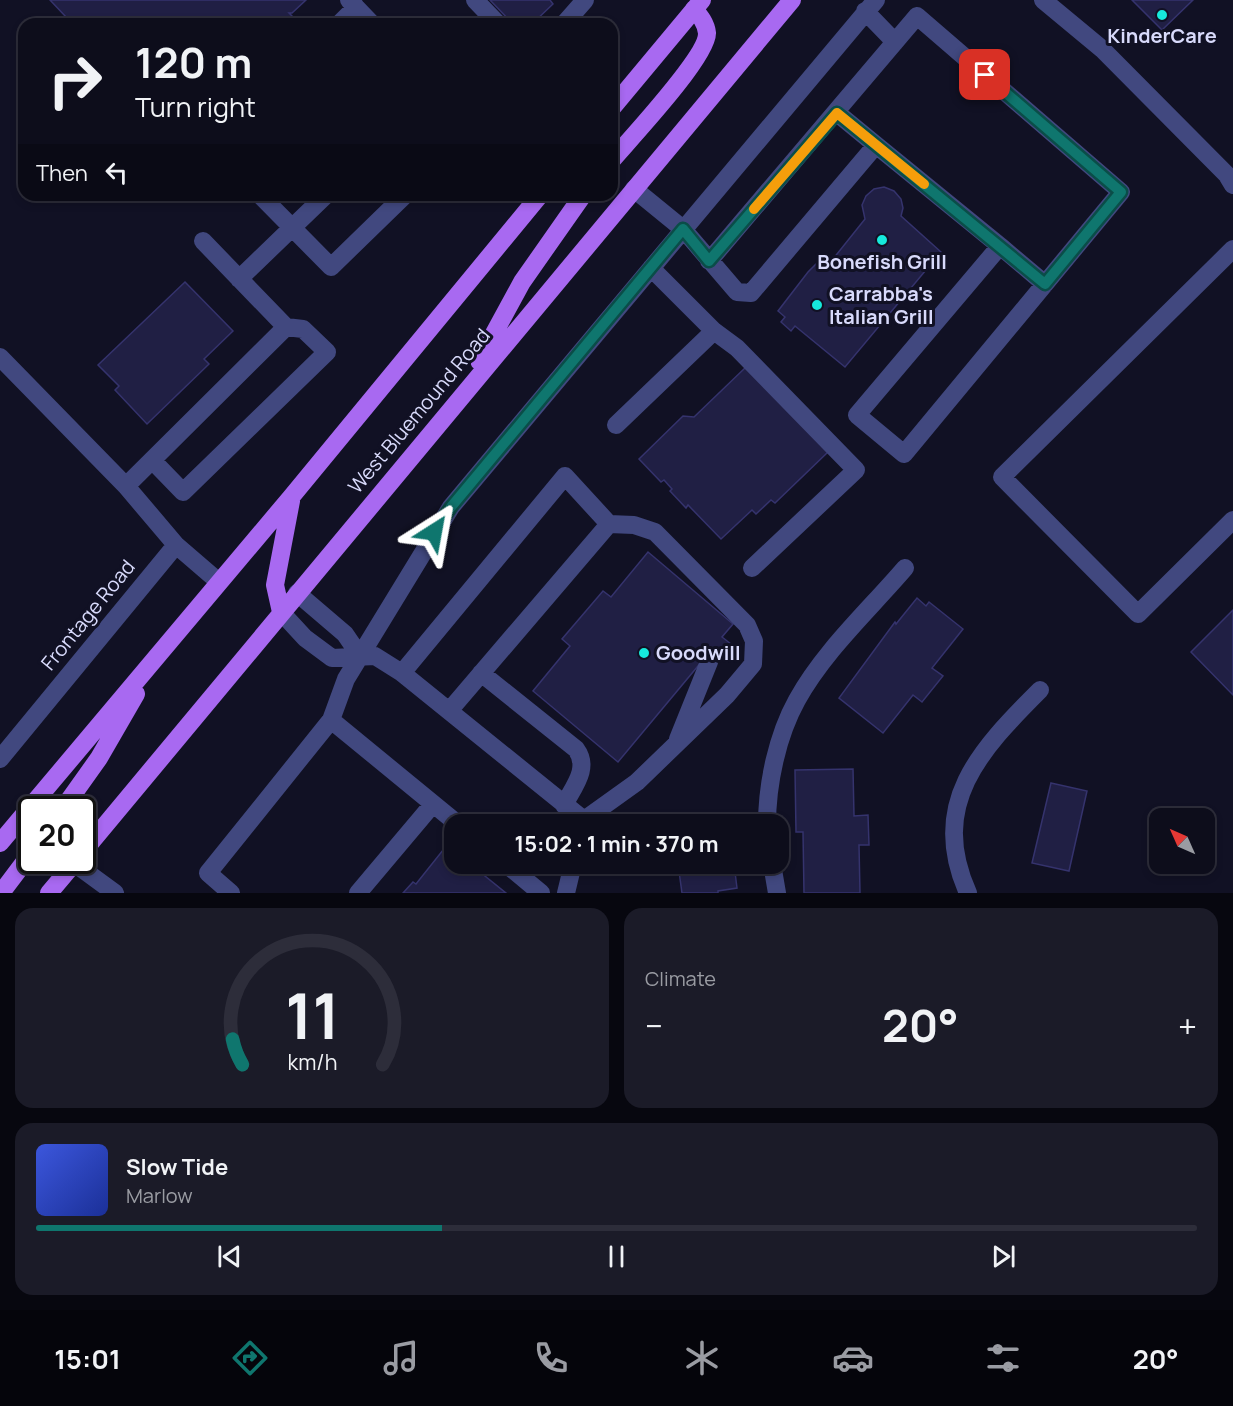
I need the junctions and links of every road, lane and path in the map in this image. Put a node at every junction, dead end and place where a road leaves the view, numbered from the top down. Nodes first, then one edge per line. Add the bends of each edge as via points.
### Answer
1 (475, 0) edge
2 (585, 0) edge
3 (792, 0) edge
4 (1043, 0) edge
5 (694, 3) edge
6 (352, 4) edge
7 (871, 5) edge
8 (343, 18) edge
9 (366, 18) edge
10 (492, 18) edge
11 (569, 18) edge
12 (895, 42) junction
13 (618, 100) edge
14 (837, 113) junction
15 (876, 145) junction
16 (618, 153) edge
17 (1233, 185) edge
18 (634, 189) junction
19 (266, 201) edge
20 (320, 201) edge
21 (399, 201) edge
22 (535, 201) edge
23 (579, 201) edge
24 (292, 227) junction
25 (683, 229) junction
26 (203, 241) dead end
27 (1000, 246) junction
28 (1233, 249) edge
29 (709, 261) junction
30 (651, 268) junction
31 (239, 279) junction
32 (1045, 284) junction
33 (286, 327) junction
34 (714, 331) junction
35 (0, 357) edge
36 (463, 392) junction
37 (616, 425) dead end
38 (152, 460) junction
39 (126, 486) junction
40 (292, 496) junction
41 (1233, 520) edge
42 (609, 524) junction
43 (176, 545) junction
44 (752, 568) dead end
45 (906, 568) dead end
46 (219, 582) junction
47 (297, 593) junction
48 (281, 612) junction
49 (159, 653) junction
50 (360, 656) junction
51 (709, 662) dead end
52 (402, 672) junction
53 (481, 673) junction
54 (1040, 690) dead end
55 (449, 711) junction
56 (331, 720) junction
57 (675, 745) junction
58 (0, 759) edge
59 (72, 796) edge
60 (432, 804) junction
61 (564, 805) junction
62 (445, 814) edge
63 (574, 814) edge
64 (595, 814) edge
65 (768, 814) edge
66 (96, 837) edge
67 (0, 843) edge
68 (18, 871) edge
69 (65, 874) edge
70 (94, 874) edge
71 (518, 874) edge
72 (571, 874) edge
73 (774, 874) edge
74 (1, 893) edge
75 (49, 893) edge
76 (115, 893) edge
77 (231, 893) edge
78 (358, 893) edge
79 (541, 893) edge
80 (566, 893) edge
81 (777, 893) edge
82 (968, 893) edge

1 - 10 street
2 - 11 street
3 - 18 main road, West Bluemound Road
4 - 17 street via 1102,49
5 - 13 main road
5 - 16 main road via 707,33 705,44
6 - 8 street
6 - 9 street
7 - 12 street
7 - 25 street
12 - 14 street
12 - 32 street via 917,16 1121,192
14 - 15 street
14 - 29 street
15 - 27 street
15 - 29 street via 751,293 737,292
18 - 25 street
18 - 36 main road, West Bluemound Road
19 - 24 street
20 - 24 street
21 - 24 street via 331,267
22 - 40 main road
23 - 36 main road via 522,282
24 - 31 street
25 - 29 street
25 - 30 street
26 - 31 street
27 - 32 street
27 - 32 street via 857,415 904,454
28 - 41 street via 1002,477 1138,614
30 - 34 street
30 - 50 street via 451,507
31 - 33 street
33 - 38 street
33 - 38 street via 303,329 327,352 183,492
34 - 37 street
34 - 44 street via 738,348 856,470
35 - 39 street
36 - 47 main road, West Bluemound Road
38 - 39 street
39 - 43 street
40 - 46 main road
40 - 48 main road via 274,585
42 - 52 street via 565,476
42 - 53 street
42 - 57 street via 634,525 656,532 747,625 754,641 753,664
43 - 46 street
43 - 58 street, Frontage Road
45 - 65 street via 843,639 797,700 770,783
46 - 49 main road
47 - 48 main road, West Bluemound Road
47 - 50 street via 345,634
48 - 50 street via 305,638 332,658
48 - 66 main road, West Bluemound Road
49 - 59 main road via 99,758
49 - 67 main road
50 - 52 street via 375,656
50 - 56 street via 346,679
51 - 57 street
52 - 55 street
53 - 55 street
53 - 61 street via 576,748 582,757 582,770
54 - 82 street via 971,768 960,791 955,835 957,863
55 - 61 street
56 - 60 street
56 - 77 street via 208,873
57 - 64 street via 637,782
60 - 62 street
60 - 78 street
61 - 63 street
68 - 74 main road
69 - 75 main road, West Bluemound Road
70 - 76 street
71 - 79 street
72 - 80 street
73 - 81 street

